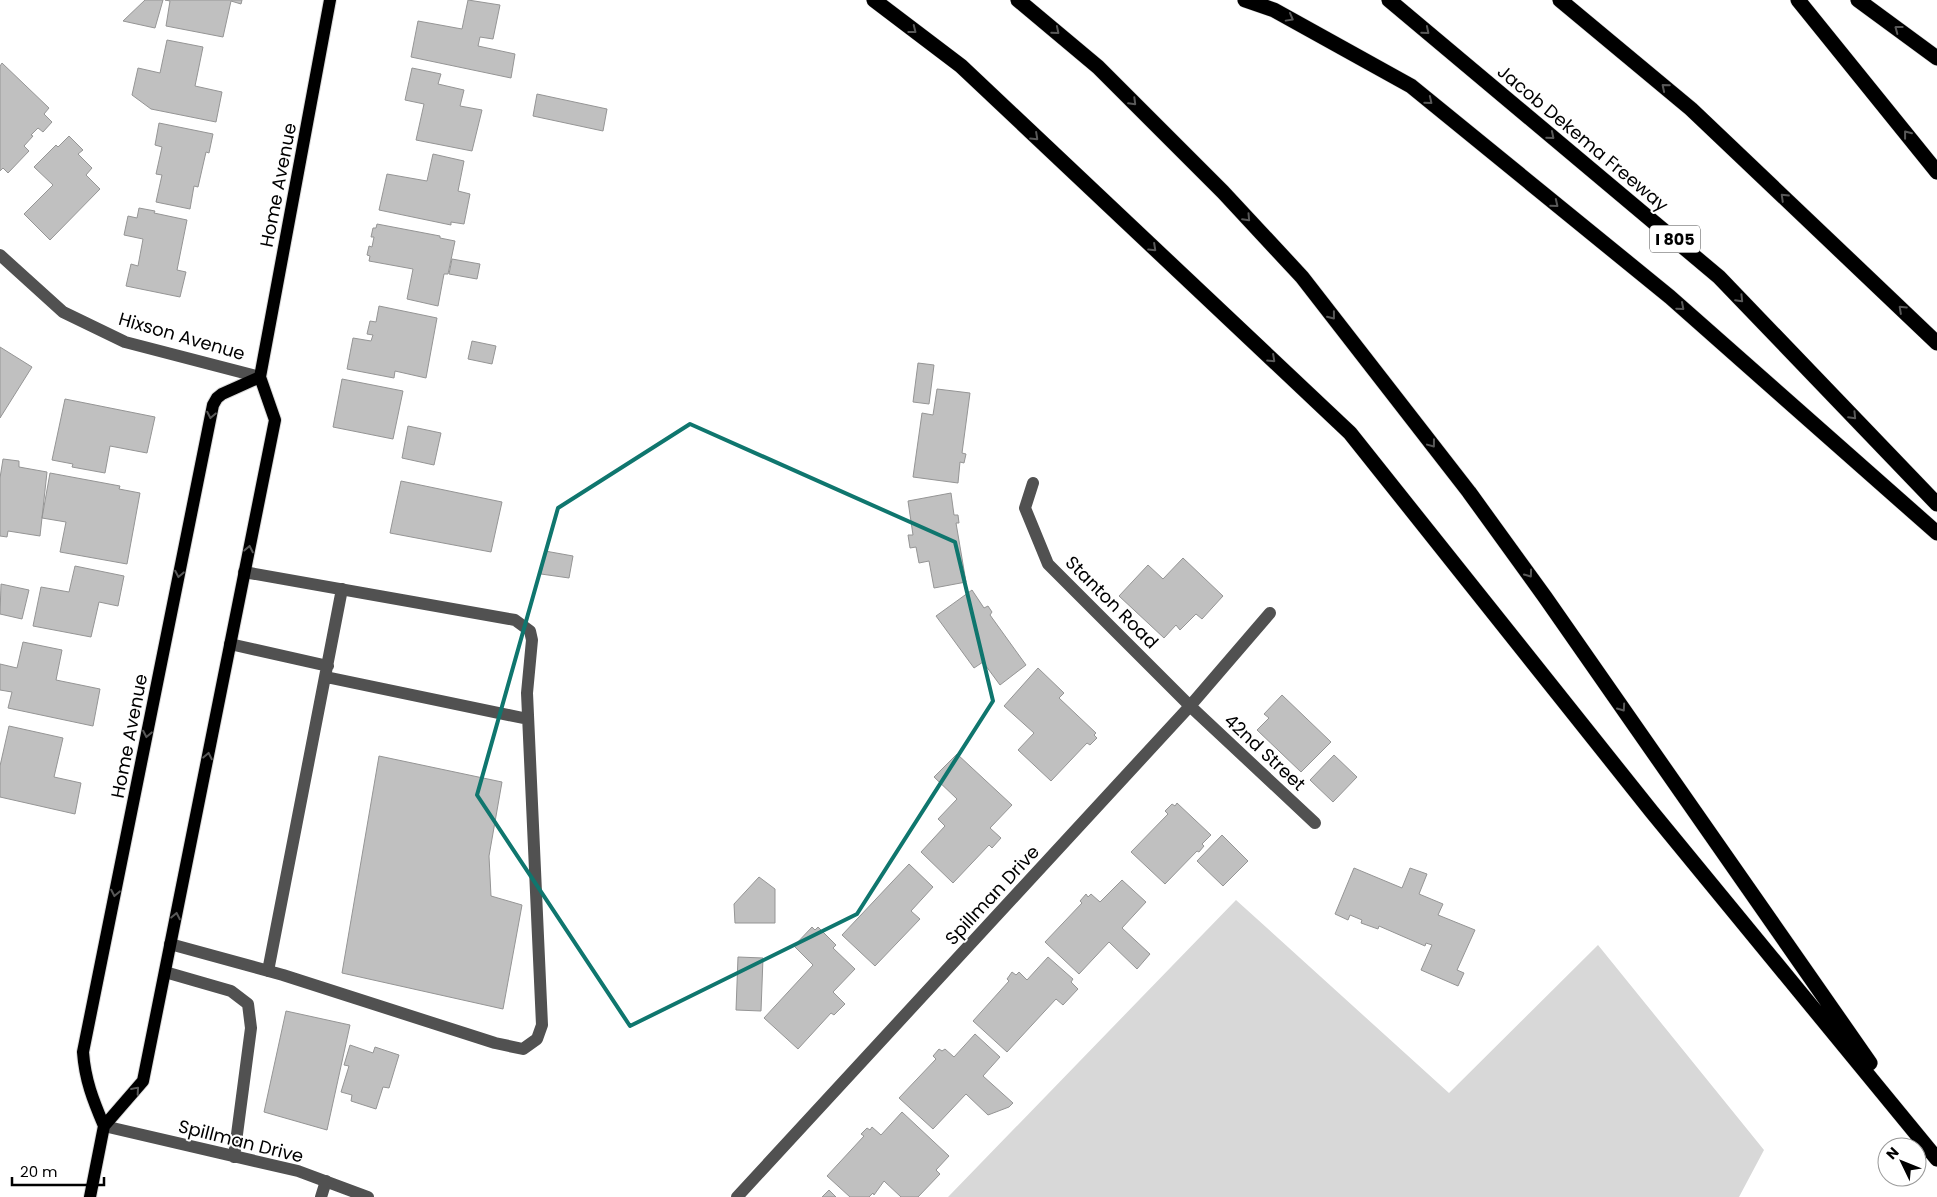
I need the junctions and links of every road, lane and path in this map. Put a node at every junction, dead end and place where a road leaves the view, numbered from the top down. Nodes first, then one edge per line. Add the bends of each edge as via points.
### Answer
1 (330, 0) edge
2 (874, 0) edge
3 (1018, 0) edge
4 (1245, 0) edge
5 (1389, 0) edge
6 (1560, 0) edge
7 (1798, 0) edge
8 (1858, 0) edge
9 (1937, 58) edge
10 (1937, 172) edge
11 (0, 255) edge
12 (1937, 343) edge
13 (260, 377) junction
14 (1033, 483) dead end
15 (1937, 504) edge
16 (1937, 533) edge
17 (244, 572) junction
18 (342, 589) junction
19 (1270, 613) dead end
20 (230, 644) junction
21 (327, 672) junction
22 (1190, 706) junction
23 (528, 719) junction
24 (1315, 823) dead end
25 (170, 944) junction
26 (268, 971) junction
27 (165, 972) junction
28 (104, 1126) junction
29 (234, 1157) junction
30 (1937, 1158) edge
31 (326, 1182) junction
32 (90, 1197) edge
33 (321, 1197) edge
34 (368, 1197) edge
35 (737, 1197) edge

1 - 13 main road, Home Avenue
2 -> 30 highway via 960,66 1350,433 1652,812
3 -> 30 highway via 1098,67 1223,192 1302,278 1469,492 1545,597
4 -> 16 highway via 1274,10 1411,86 1670,297
5 -> 15 highway, Jacob Dekema Freeway / I 805 via 1719,277
12 -> 6 highway via 1691,109
10 -> 7 highway
9 -> 8 highway
11 - 13 street, Hixson Avenue via 63,312 125,342
17 -> 13 main road, Home Avenue via 275,420
13 -> 28 main road, Home Avenue via 227,391 217,398 214,405 83,1052 89,1091
14 - 22 street, Stanton Road via 1024,508 1048,564
17 - 18 street
17 - 20 main road, Home Avenue
18 - 21 street
18 - 23 street via 515,620 530,631 532,640
19 - 22 street, Spillman Drive
20 - 21 street
25 -> 20 main road, Home Avenue
21 - 23 street
21 - 26 street
22 - 24 street, 42nd Street
22 - 35 street, Spillman Drive
23 - 26 street via 542,1025 536,1038 523,1049 495,1043
25 - 26 street
25 - 27 main road, Home Avenue
28 -> 27 main road, Home Avenue via 143,1081
27 - 29 street via 231,991 248,1004 251,1028
28 - 29 street, Spillman Drive
28 - 32 main road, Home Avenue
29 - 31 street, Spillman Drive
31 - 33 street
31 - 34 street, Spillman Drive

